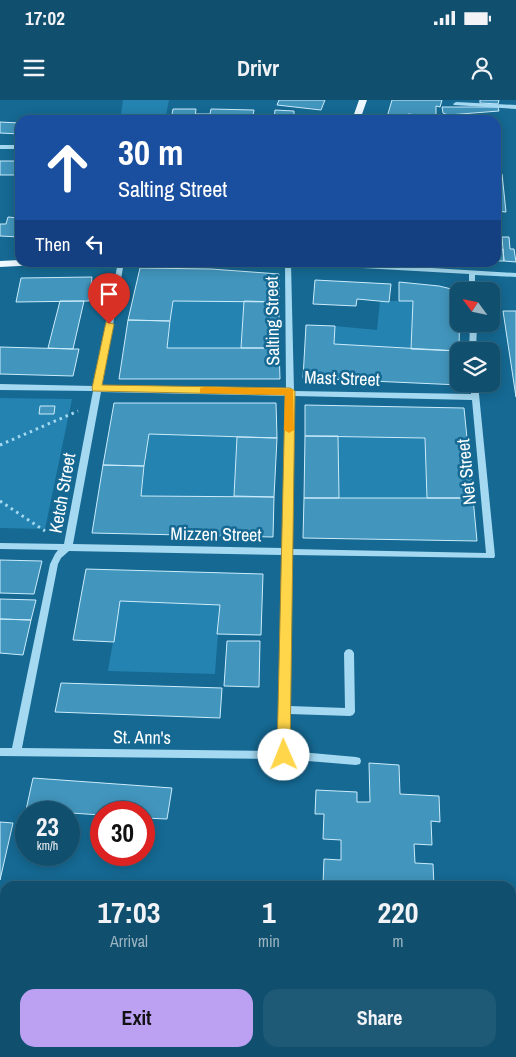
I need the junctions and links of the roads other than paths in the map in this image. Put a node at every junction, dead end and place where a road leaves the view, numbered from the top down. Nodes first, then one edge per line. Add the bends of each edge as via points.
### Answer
1 (363, 100) edge
2 (456, 104) dead end
3 (516, 107) edge
4 (358, 115) edge
5 (0, 146) edge
6 (15, 147) edge
7 (15, 263) edge
8 (0, 264) edge
9 (120, 267) edge
10 (288, 267) edge
11 (372, 267) edge
12 (472, 273) junction
13 (516, 275) edge
14 (472, 282) edge
15 (0, 387) edge
16 (97, 388) junction
17 (290, 391) junction
18 (474, 392) edge
19 (474, 397) junction
20 (0, 546) edge
21 (68, 547) junction
22 (288, 552) junction
23 (491, 556) joint
24 (349, 653) dead end
25 (283, 710) junction
26 (0, 752) edge
27 (16, 752) junction
28 (284, 755) junction
29 (356, 761) dead end

1 - 4 main road
2 - 3 street
5 - 6 street
7 - 8 main road
9 - 16 street, Ketch Street
10 - 17 street, Salting Street
11 - 12 street
12 - 13 street
12 - 14 street
15 - 16 street, Mast Street
16 - 17 street, Mast Street
16 - 21 street, Ketch Street
17 - 19 street, Mast Street
17 - 22 street, Salting Street
18 - 19 street, Net Street
19 - 23 street, Net Street
20 - 21 street, Mizzen Street
21 - 22 street, Mizzen Street
21 - 27 street, Ketch Street via 54,564
22 - 23 street, Mizzen Street
22 - 25 street, Salting Street
24 - 25 street via 350,712
25 - 28 street
26 - 27 street, St. Ann's
27 - 28 street, St. Ann's
28 - 29 street, St. Ann's

